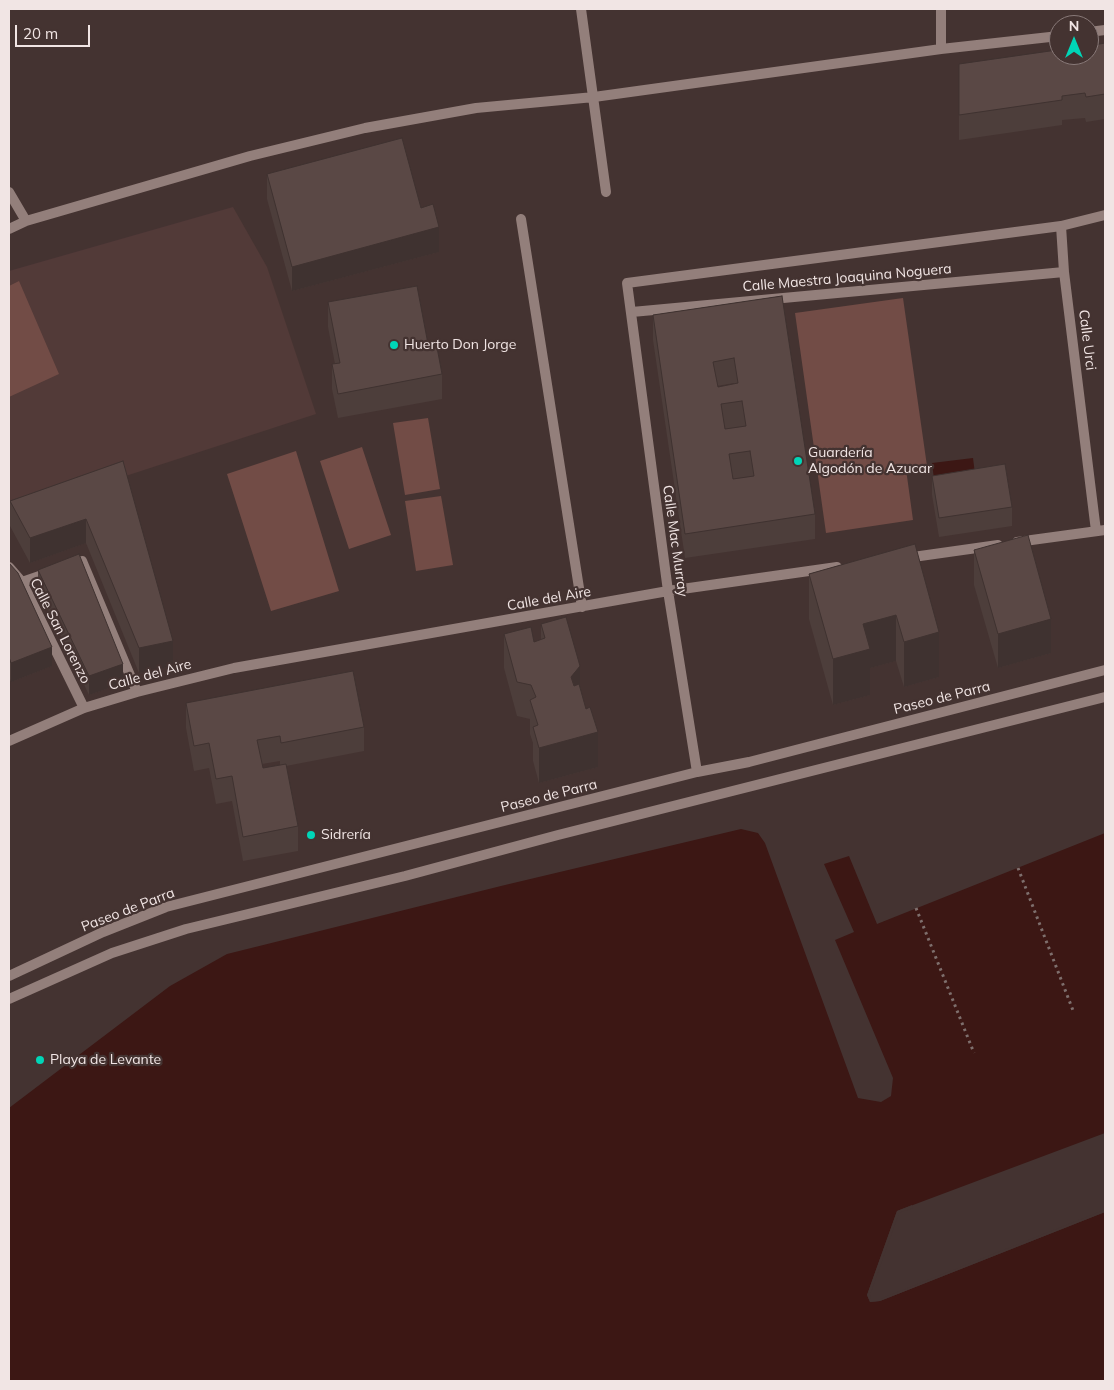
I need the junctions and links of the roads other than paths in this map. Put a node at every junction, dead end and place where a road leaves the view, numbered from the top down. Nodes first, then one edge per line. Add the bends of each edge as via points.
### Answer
1 (581, 9) edge
2 (941, 9) edge
3 (1049, 37) edge
4 (941, 49) junction
5 (594, 97) junction
6 (9, 192) edge
7 (606, 192) dead end
8 (1105, 215) edge
9 (521, 219) dead end
10 (26, 221) junction
11 (1061, 226) junction
12 (9, 229) edge
13 (1064, 272) junction
14 (632, 312) junction
15 (1101, 531) edge
16 (892, 560) edge
17 (9, 567) edge
18 (843, 567) edge
19 (22, 582) junction
20 (668, 591) junction
21 (582, 607) junction
22 (1105, 670) edge
23 (137, 692) junction
24 (1105, 697) edge
25 (84, 708) junction
26 (9, 741) edge
27 (697, 772) junction
28 (9, 976) edge
29 (9, 999) edge

1 - 5 street
2 - 4 street
3 - 4 street
4 - 5 street
5 - 7 street
5 - 10 street via 476,108 365,128 250,156
6 - 10 street
8 - 11 street
9 - 21 street
10 - 12 street
11 - 13 street, Calle Urci
11 - 14 street, Calle Mac Murray via 627,283
13 - 14 street, Calle Maestra Joaquina Noguera
13 - 15 street, Calle Urci
14 - 20 street, Calle Mac Murray
15 - 16 street
17 - 19 street, Calle San Lorenzo
18 - 20 street, Calle del Aire
19 - 23 street via 82,560
19 - 25 street, Calle San Lorenzo
20 - 21 street, Calle del Aire
20 - 27 street, Calle Mac Murray
21 - 23 street, Calle del Aire via 234,668
22 - 27 street, Paseo de Parra via 749,762
23 - 25 street, Calle del Aire
24 - 29 street via 186,929 112,954
25 - 26 street, Calle del Aire
27 - 28 street, Paseo de Parra via 166,907

